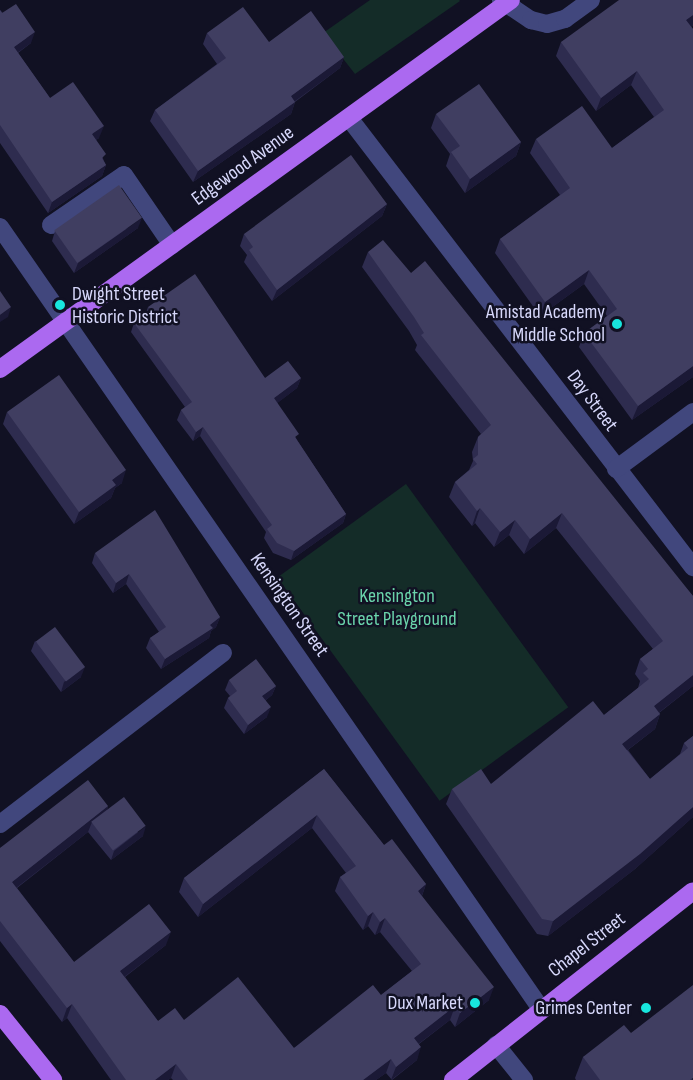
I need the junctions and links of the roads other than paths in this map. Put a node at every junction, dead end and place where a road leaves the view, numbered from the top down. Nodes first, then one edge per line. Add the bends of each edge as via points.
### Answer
1 (591, 0) edge
2 (505, 2) edge
3 (348, 118) junction
4 (51, 225) dead end
5 (0, 227) edge
6 (172, 245) junction
7 (66, 322) junction
8 (0, 369) edge
9 (693, 412) edge
10 (616, 469) junction
11 (693, 567) edge
12 (222, 653) dead end
13 (0, 824) edge
14 (691, 896) edge
15 (541, 1009) junction
16 (0, 1014) edge
17 (496, 1045) junction
18 (53, 1080) edge
19 (453, 1080) edge
20 (524, 1080) edge

1 - 2 street via 566,19 547,24 531,20
2 - 3 main road, Edgewood Avenue
3 - 6 main road, Edgewood Avenue
3 - 10 street, Day Street
4 - 6 street via 124,175
5 - 7 street, Kensington Street
6 - 7 main road, Edgewood Avenue
7 - 8 main road, Edgewood Avenue
7 - 15 street, Kensington Street
9 - 10 street
10 - 11 street, Day Street
12 - 13 street
14 - 15 main road, Chapel Street
15 - 17 main road, Chapel Street
16 - 18 main road
17 - 19 main road, Chapel Street
17 - 20 street

